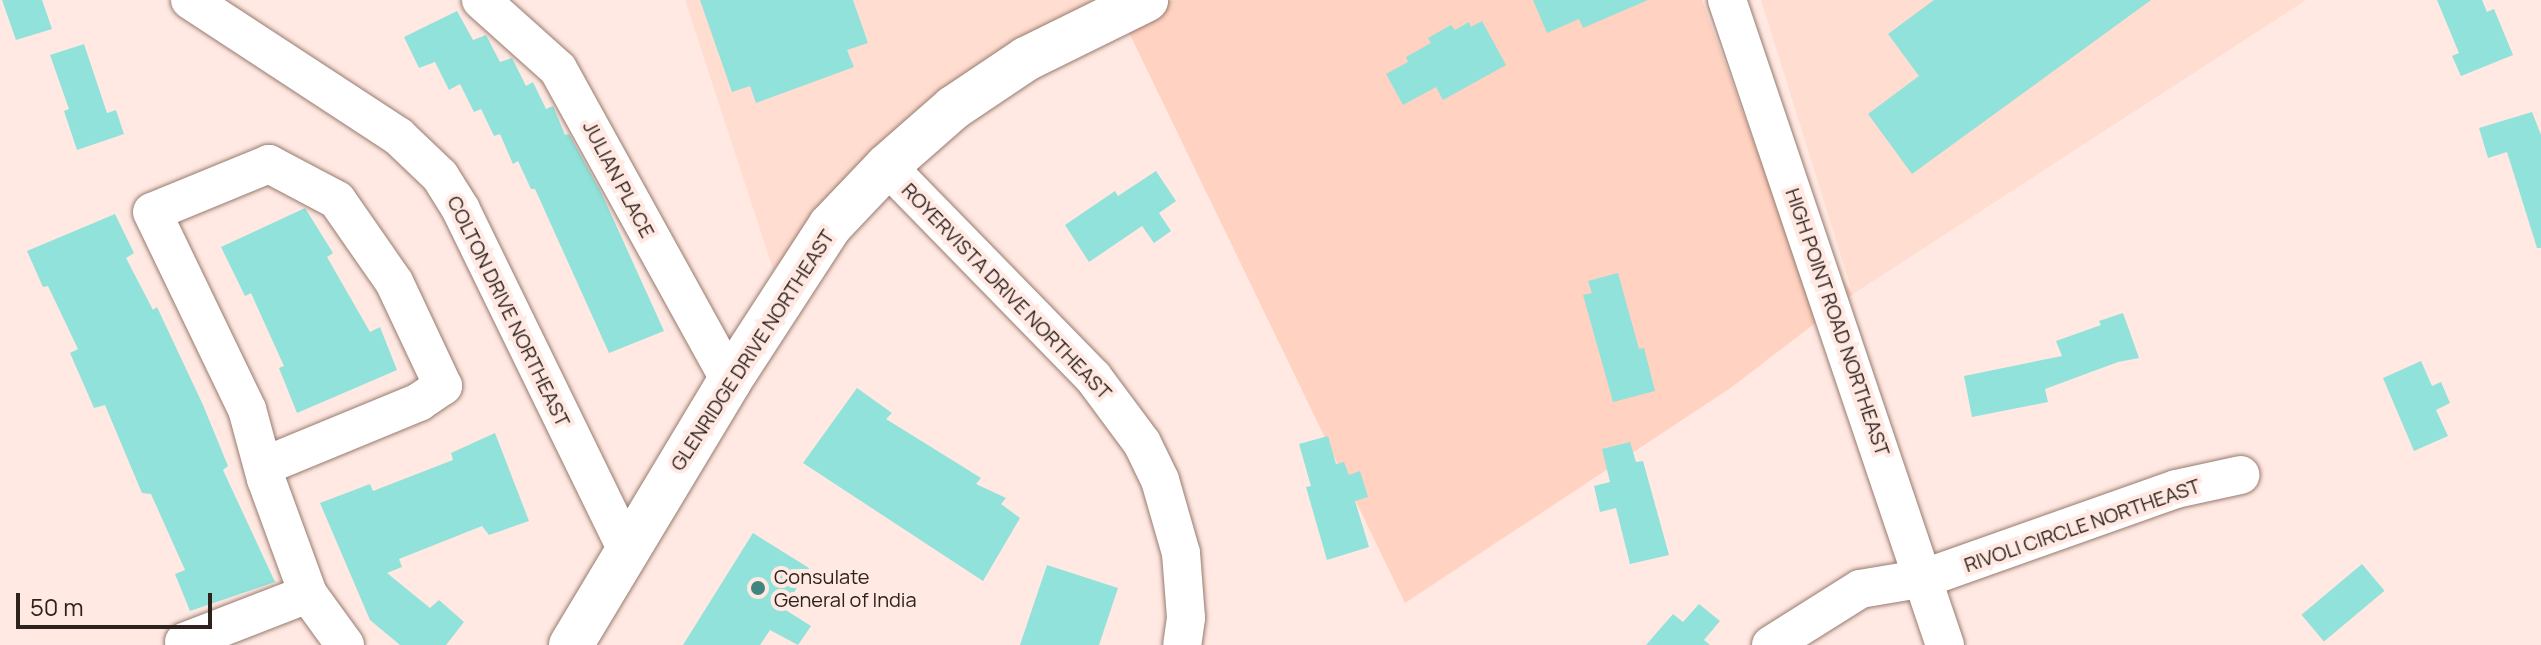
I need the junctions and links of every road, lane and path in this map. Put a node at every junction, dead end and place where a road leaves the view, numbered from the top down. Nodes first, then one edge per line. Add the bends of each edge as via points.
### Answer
1 (190, 0) edge
2 (481, 0) edge
3 (1146, 0) edge
4 (1727, 0) edge
5 (887, 166) junction
6 (730, 380) junction
7 (264, 466) junction
8 (2240, 475) dead end
9 (627, 551) junction
10 (1925, 578) junction
11 (308, 594) junction
12 (184, 642) dead end
13 (345, 645) edge
14 (571, 645) edge
15 (1182, 645) edge
16 (1771, 645) edge
17 (1945, 645) edge

1 - 9 street, COLTON DRIVE NORTHEAST via 398,136 440,176
2 - 6 street, JULIAN PLACE via 558,69
3 - 5 main road, GLENRIDGE DRIVE NORTHEAST via 1026,59 953,108
4 - 10 street, HIGH POINT ROAD NORTHEAST
5 - 6 main road, GLENRIDGE DRIVE NORTHEAST via 830,226
5 - 15 street, ROYERVISTA DRIVE NORTHEAST via 1093,377 1142,443 1160,480 1181,553 1186,618
6 - 9 main road, GLENRIDGE DRIVE NORTHEAST
7 - 7 street via 247,409 152,212 269,164 337,200 394,282 443,386 419,402
7 - 11 street
8 - 10 street, RIVOLI CIRCLE NORTHEAST via 2176,489
9 - 14 main road, GLENRIDGE DRIVE NORTHEAST
10 - 16 street, RIVOLI CIRCLE NORTHEAST via 1860,589
10 - 17 street, HIGH POINT ROAD NORTHEAST
11 - 12 street
11 - 13 street

